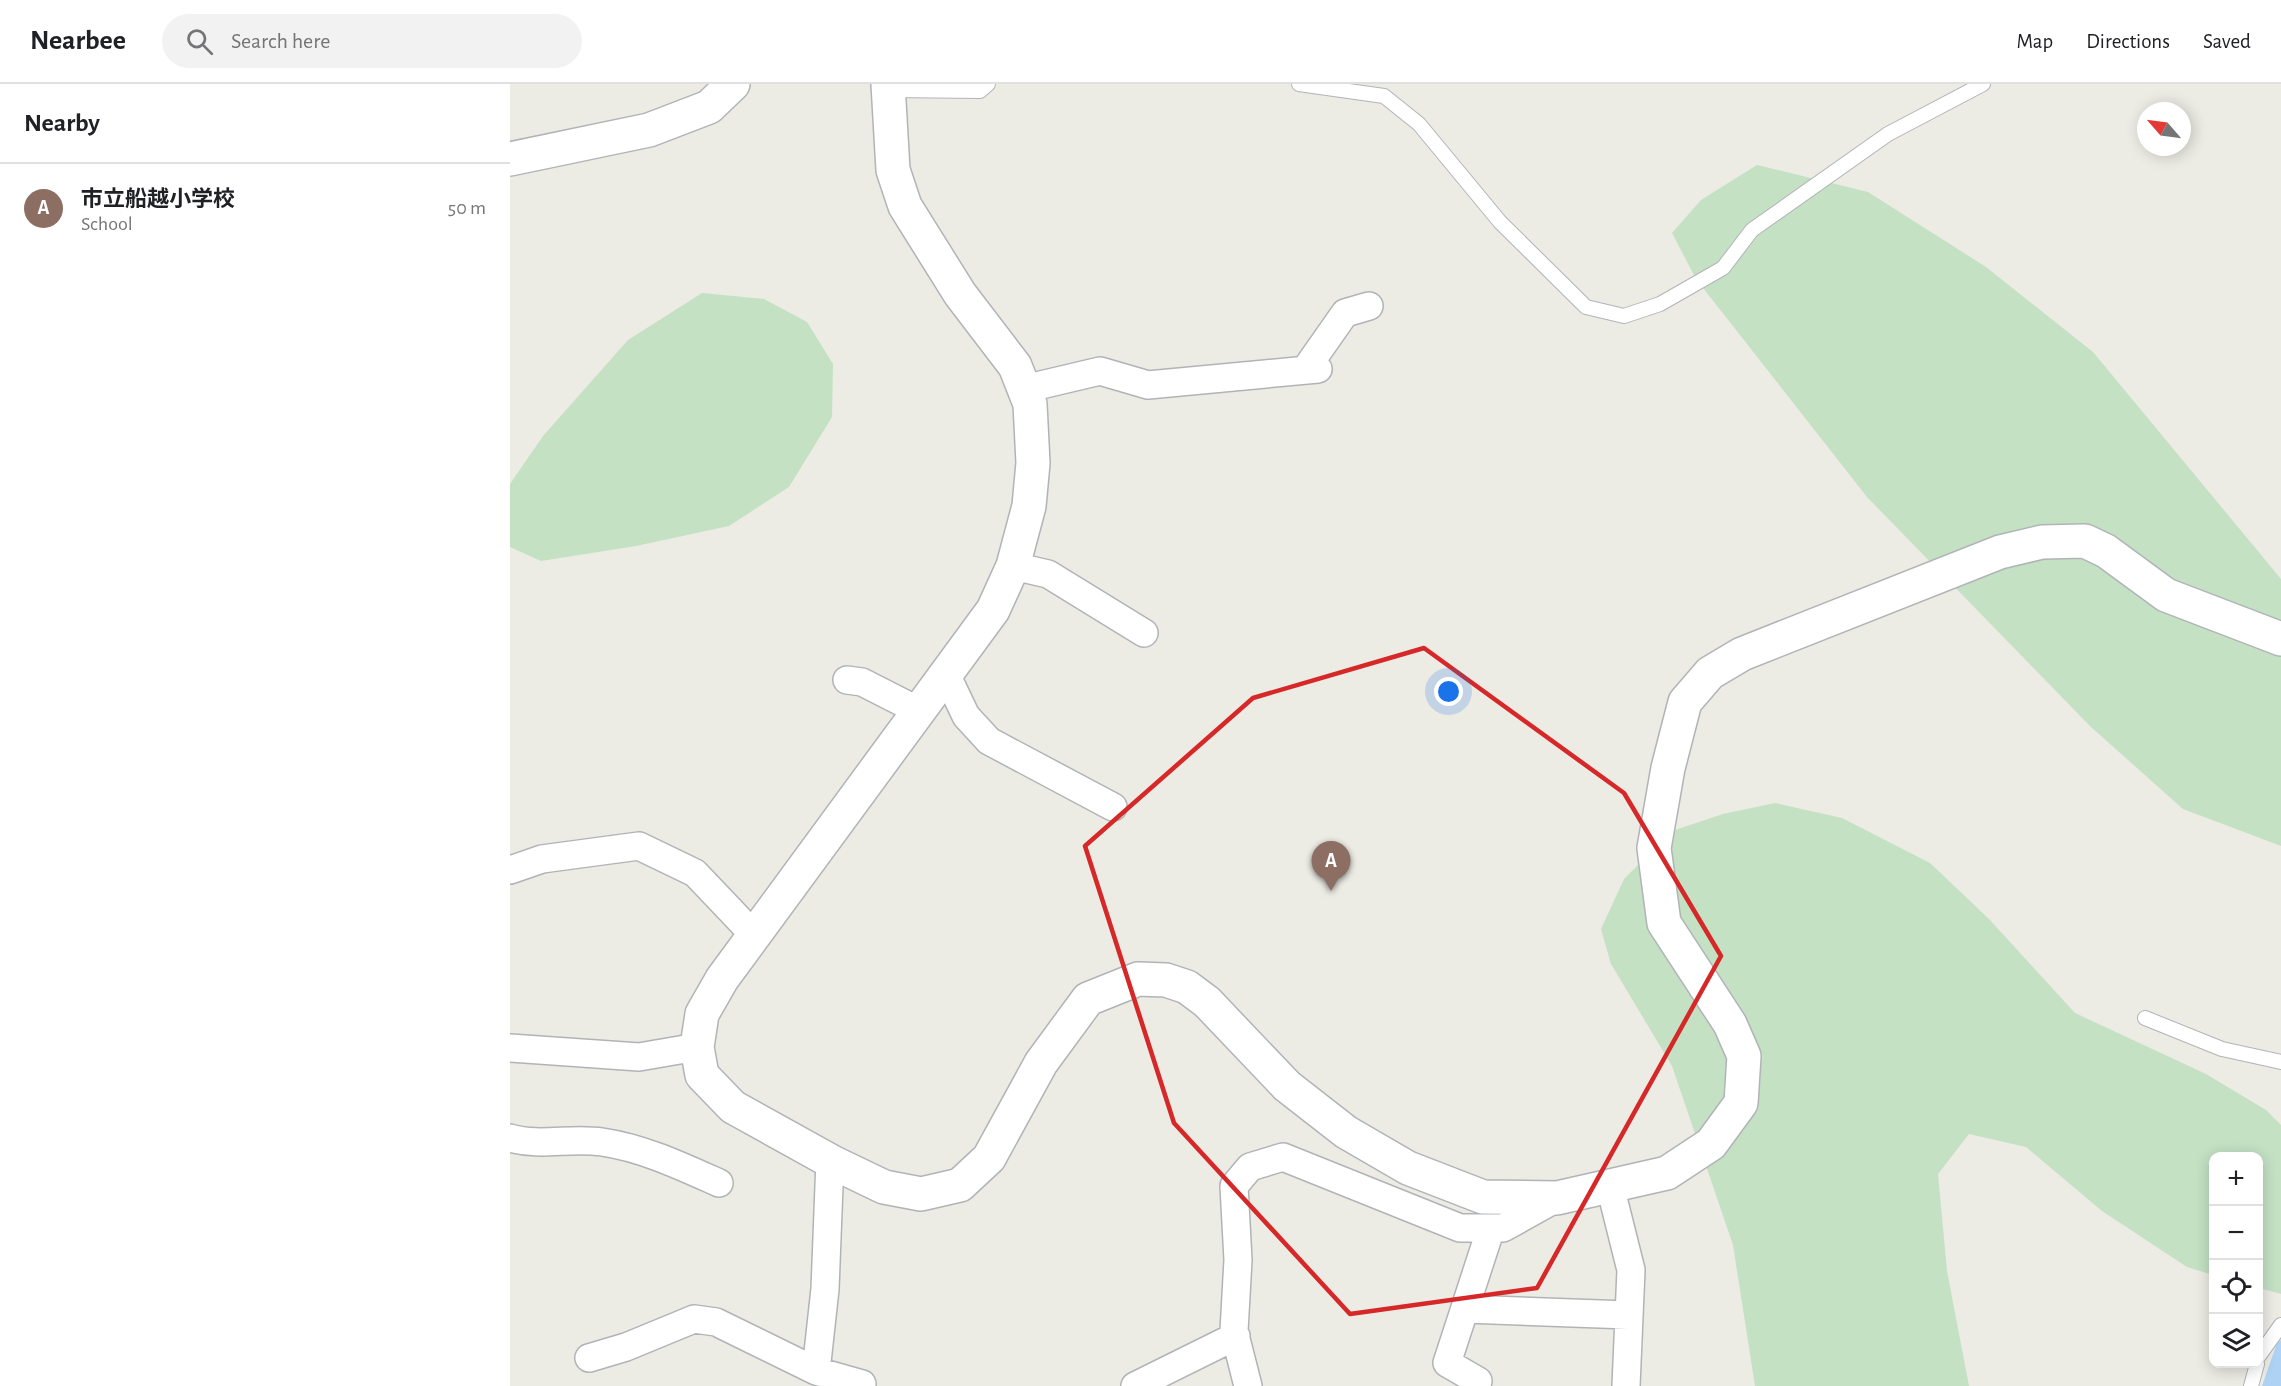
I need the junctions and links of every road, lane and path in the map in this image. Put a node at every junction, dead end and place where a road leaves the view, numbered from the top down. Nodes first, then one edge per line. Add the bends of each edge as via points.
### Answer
1 (733, 84) edge
2 (988, 84) edge
3 (1299, 84) edge
4 (1983, 84) edge
5 (889, 87) edge
6 (510, 159) edge
7 (1369, 306) dead end
8 (1024, 389) junction
9 (1013, 566) junction
10 (1144, 633) dead end
11 (2281, 639) edge
12 (946, 674) junction
13 (847, 680) dead end
14 (919, 711) junction
15 (1113, 807) dead end
16 (510, 870) edge
17 (754, 934) junction
18 (2145, 1018) dead end
19 (697, 1047) junction
20 (510, 1048) edge
21 (2281, 1062) edge
22 (510, 1138) edge
23 (830, 1160) junction
24 (719, 1182) dead end
25 (1610, 1186) junction
26 (1557, 1198) junction
27 (1491, 1228) junction
28 (1465, 1309) junction
29 (1628, 1315) junction
30 (2281, 1325) edge
31 (1236, 1336) junction
32 (2263, 1351) edge
33 (590, 1358) dead end
34 (2256, 1368) edge
35 (816, 1371) junction
36 (1478, 1381) dead end
37 (862, 1384) dead end
38 (1134, 1386) edge
39 (1248, 1386) edge
40 (1626, 1386) edge
41 (2252, 1386) edge

1 - 6 street via 709,107 649,130
2 - 5 lane via 980,90
3 - 4 lane via 1384,96 1419,124 1500,222 1586,307 1624,316 1660,304 1723,268 1752,230 1888,134
5 - 8 street via 893,170 905,206 960,294 1015,366
7 - 8 street via 1346,313 1311,370 1148,385 1100,371
8 - 9 street via 1030,404 1033,463 1029,506
9 - 10 street via 1048,574
9 - 12 street via 993,610
11 - 25 street via 2166,595 2106,551 2085,541 2042,542 1989,556 1742,654 1710,673 1685,702 1654,848 1664,923 1730,1023 1744,1056 1741,1103 1711,1144 1667,1173
12 - 14 street
12 - 15 street via 966,716 989,741
13 - 14 street via 862,682
14 - 17 street
16 - 17 street via 542,860 639,846 695,873
17 - 19 street via 702,1014
18 - 21 lane via 2222,1049
19 - 20 street via 639,1056
19 - 23 street via 702,1075 733,1107
22 - 24 street via 524,1143 600,1141 653,1154
23 - 26 street via 884,1187 921,1194 960,1185 988,1158 1041,1063 1088,999 1138,979 1148,979 1187,987 1207,1002 1287,1086 1346,1132 1408,1168 1484,1197
23 - 35 street via 825,1289
25 - 26 street
25 - 29 street via 1630,1270
26 - 27 street via 1503,1228
27 - 28 street
27 - 31 street via 1460,1228 1283,1157 1250,1167 1234,1186 1238,1260
28 - 29 street
28 - 36 street via 1447,1363
29 - 40 street
30 - 32 lane
31 - 38 street
31 - 39 street
33 - 35 street via 694,1319 716,1322
34 - 41 lane
35 - 37 street

